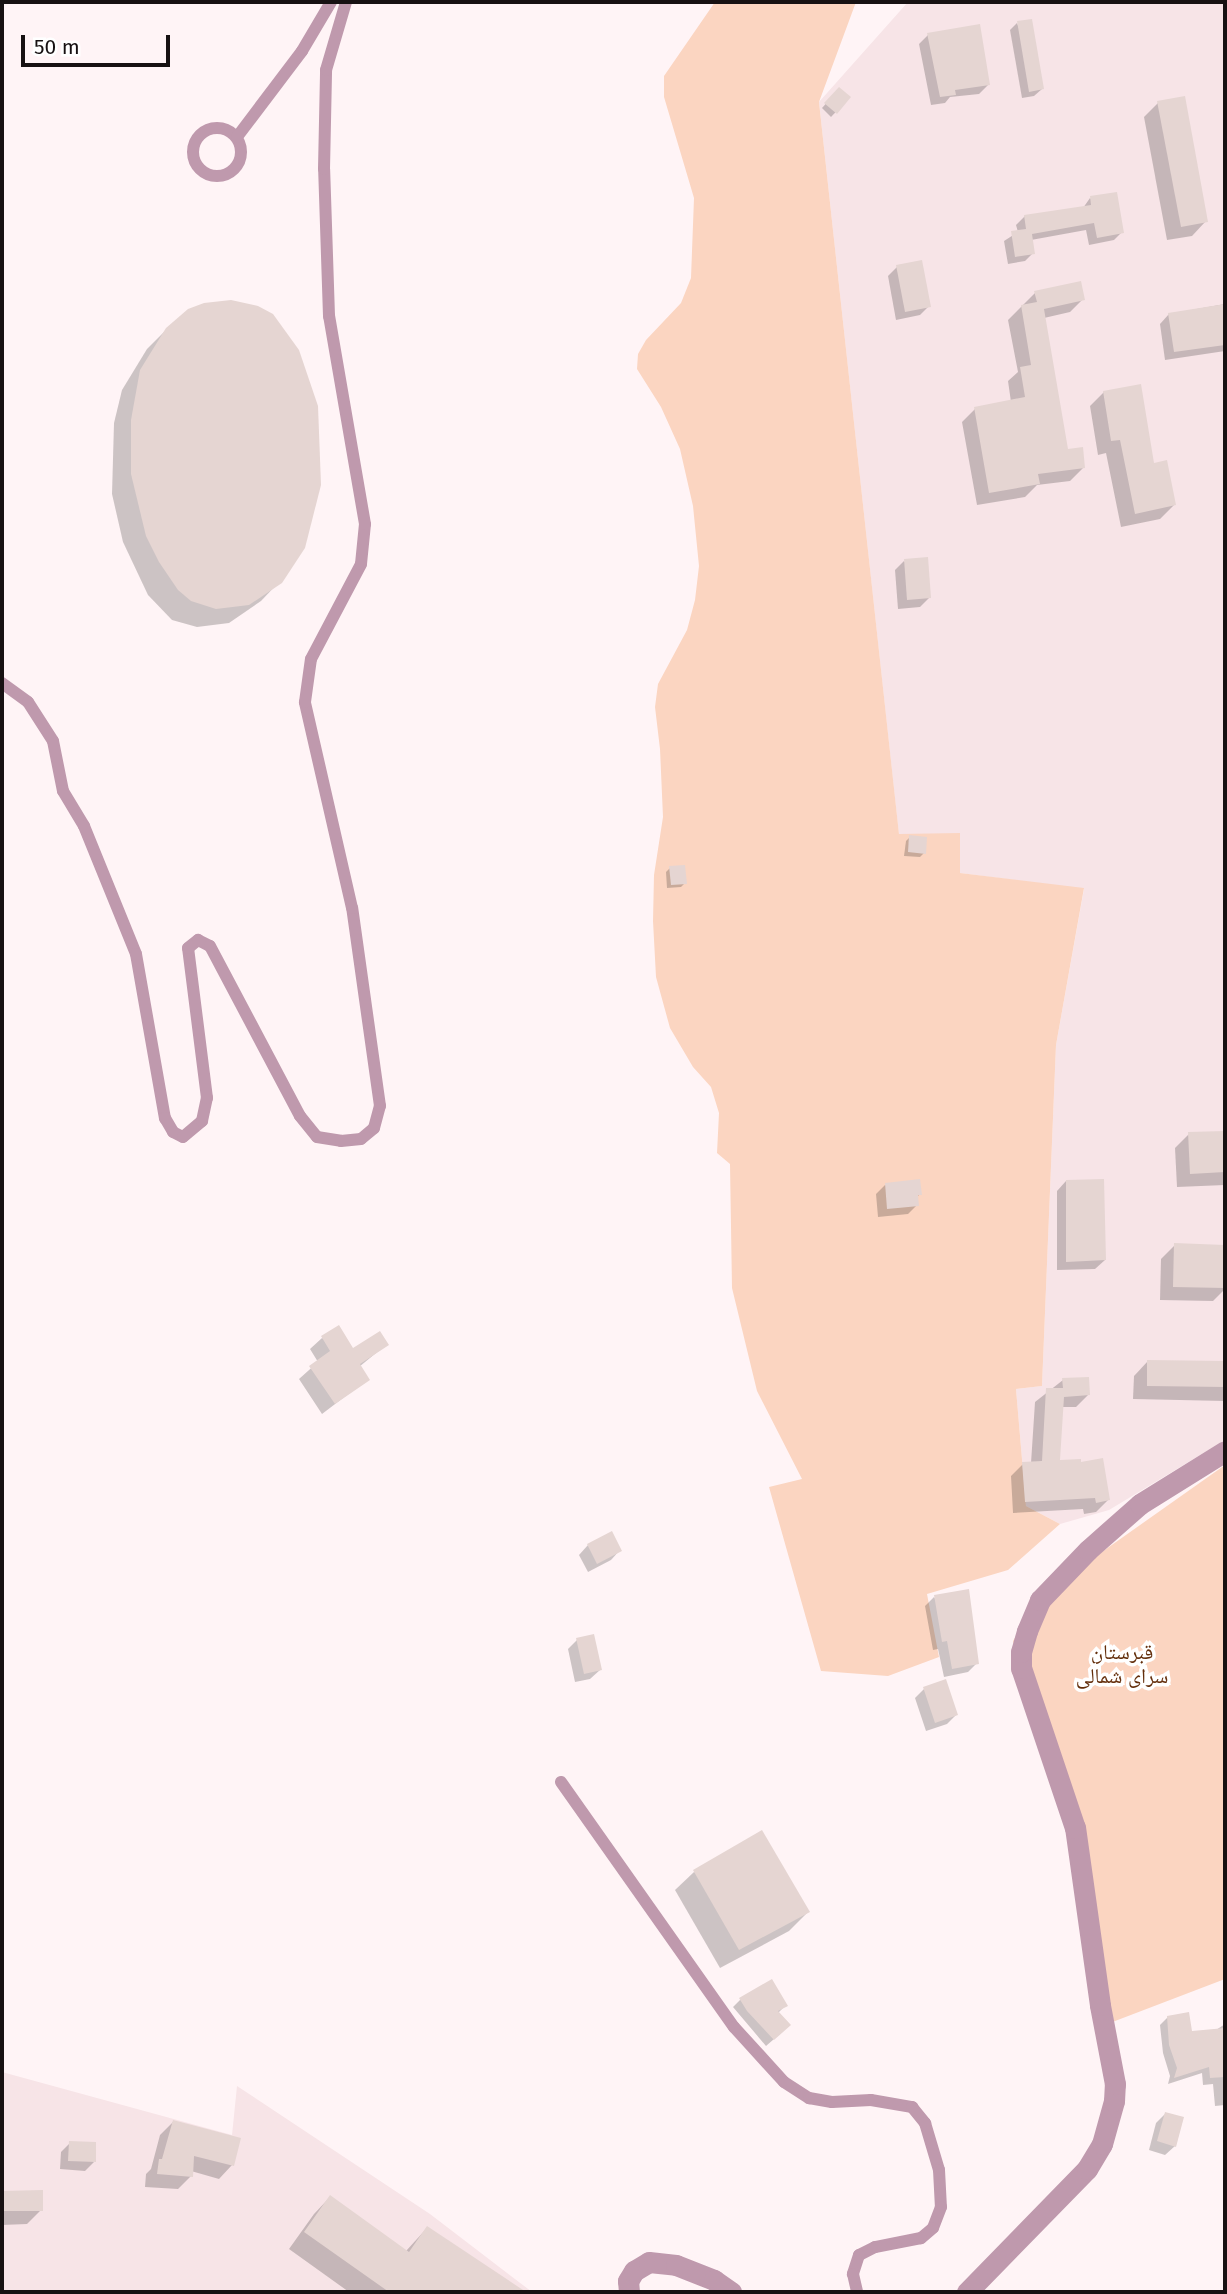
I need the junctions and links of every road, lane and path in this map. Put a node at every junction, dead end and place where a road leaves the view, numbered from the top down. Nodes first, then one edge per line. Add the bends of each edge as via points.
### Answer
1 (331, 2) edge
2 (346, 2) edge
3 (237, 137) junction
4 (2, 683) edge
5 (1225, 1451) edge
6 (561, 1782) dead end
7 (629, 2292) edge
8 (731, 2292) edge
9 (857, 2292) edge
10 (967, 2292) edge

1 - 3 lane via 302,51
2 - 4 lane via 326,70 329,316 365,524 361,564 311,659 305,702 352,908 380,1106 374,1128 360,1139 341,1142 317,1137 299,1116 210,946 198,940 188,948 207,1098 202,1121 183,1137 173,1132 165,1118 135,954 85,826 63,791 53,741 28,702
3 - 3 lane via 219,127 205,131 193,151 198,167 212,176 236,169 242,154
5 - 10 street via 1140,1504 1088,1550 1040,1600 1027,1631 1021,1668 1076,1828 1114,2101 1102,2144 1087,2169
6 - 9 lane via 734,2027 784,2082 809,2098 912,2107 925,2123 939,2170 941,2207 933,2228 921,2238 859,2255 853,2274
7 - 8 street via 628,2281 634,2271 649,2262 676,2265

